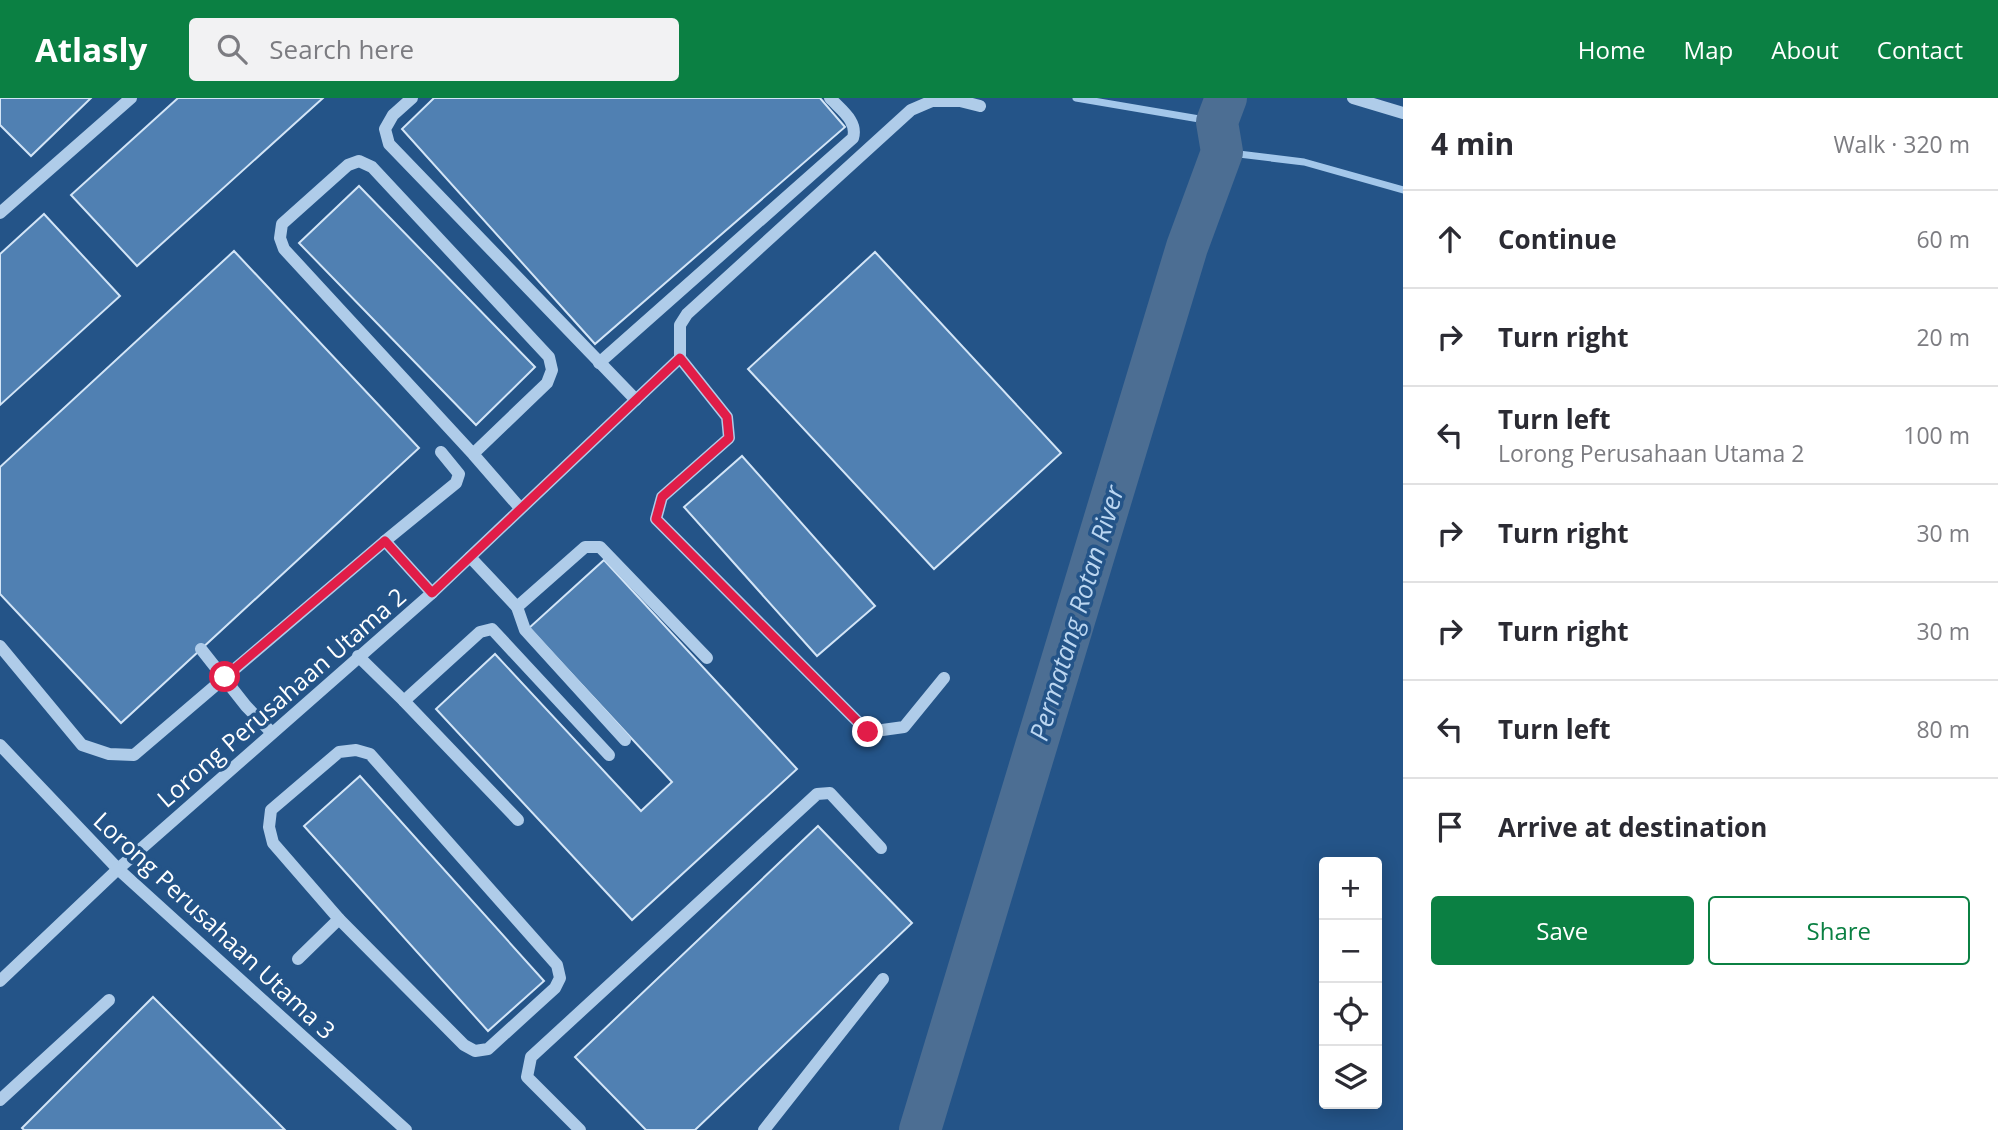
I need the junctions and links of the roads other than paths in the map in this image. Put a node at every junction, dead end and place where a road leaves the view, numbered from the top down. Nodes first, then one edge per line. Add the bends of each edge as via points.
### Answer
1 (131, 98) edge
2 (412, 98) edge
3 (830, 98) edge
4 (1353, 98) edge
5 (980, 106) dead end
6 (1403, 113) edge
7 (0, 213) edge
8 (680, 358) junction
9 (599, 363) junction
10 (636, 400) junction
11 (441, 452) dead end
12 (473, 454) junction
13 (520, 508) junction
14 (385, 541) junction
15 (470, 557) junction
16 (432, 593) junction
17 (517, 607) junction
18 (0, 646) edge
19 (201, 649) dead end
20 (358, 656) junction
21 (707, 658) dead end
22 (225, 677) junction
23 (944, 678) dead end
24 (404, 702) junction
25 (272, 733) junction
26 (625, 740) dead end
27 (0, 745) edge
28 (609, 755) dead end
29 (518, 820) dead end
30 (881, 848) dead end
31 (118, 869) junction
32 (340, 919) junction
33 (298, 959) dead end
34 (883, 979) dead end
35 (0, 981) edge
36 (109, 1000) dead end
37 (0, 1100) edge
38 (406, 1130) edge
39 (580, 1130) edge
40 (764, 1130) edge

1 - 7 street
2 - 9 street via 385,129 389,144
3 - 9 street via 853,122 853,138
4 - 6 street
5 - 8 street via 932,101 911,110 687,314 680,325
8 - 10 street, Lorong Perusahaan Utama 2
8 - 23 street via 727,417 729,438 662,497 656,519 868,732 904,727
9 - 10 street
10 - 13 street, Lorong Perusahaan Utama 2
11 - 14 street via 459,474 456,483
12 - 12 street via 284,249 282,223 348,165 359,161 372,167 549,358 552,370 547,383
12 - 13 street
13 - 15 street, Lorong Perusahaan Utama 2
14 - 16 street
14 - 22 street
15 - 16 street, Lorong Perusahaan Utama 2
15 - 17 street
16 - 20 street, Lorong Perusahaan Utama 2
17 - 21 street via 584,547 600,547
17 - 26 street via 525,630
18 - 22 street via 82,745 109,754 134,755
19 - 22 street
20 - 24 street
20 - 25 street, Lorong Perusahaan Utama 2
22 - 25 street
24 - 28 street via 480,632 492,629
24 - 29 street
25 - 31 street, Lorong Perusahaan Utama 2
27 - 31 street, Lorong Perusahaan Utama 3
30 - 39 street via 830,793 817,794 531,1057 527,1077
31 - 35 street, Lorong Perusahaan Utama 2
31 - 38 street, Lorong Perusahaan Utama 3
32 - 32 street via 273,843 269,828 271,810 340,752 356,750 370,754 379,764 557,965 560,978 555,988 488,1049 475,1051
32 - 33 street
34 - 40 street
36 - 37 street

